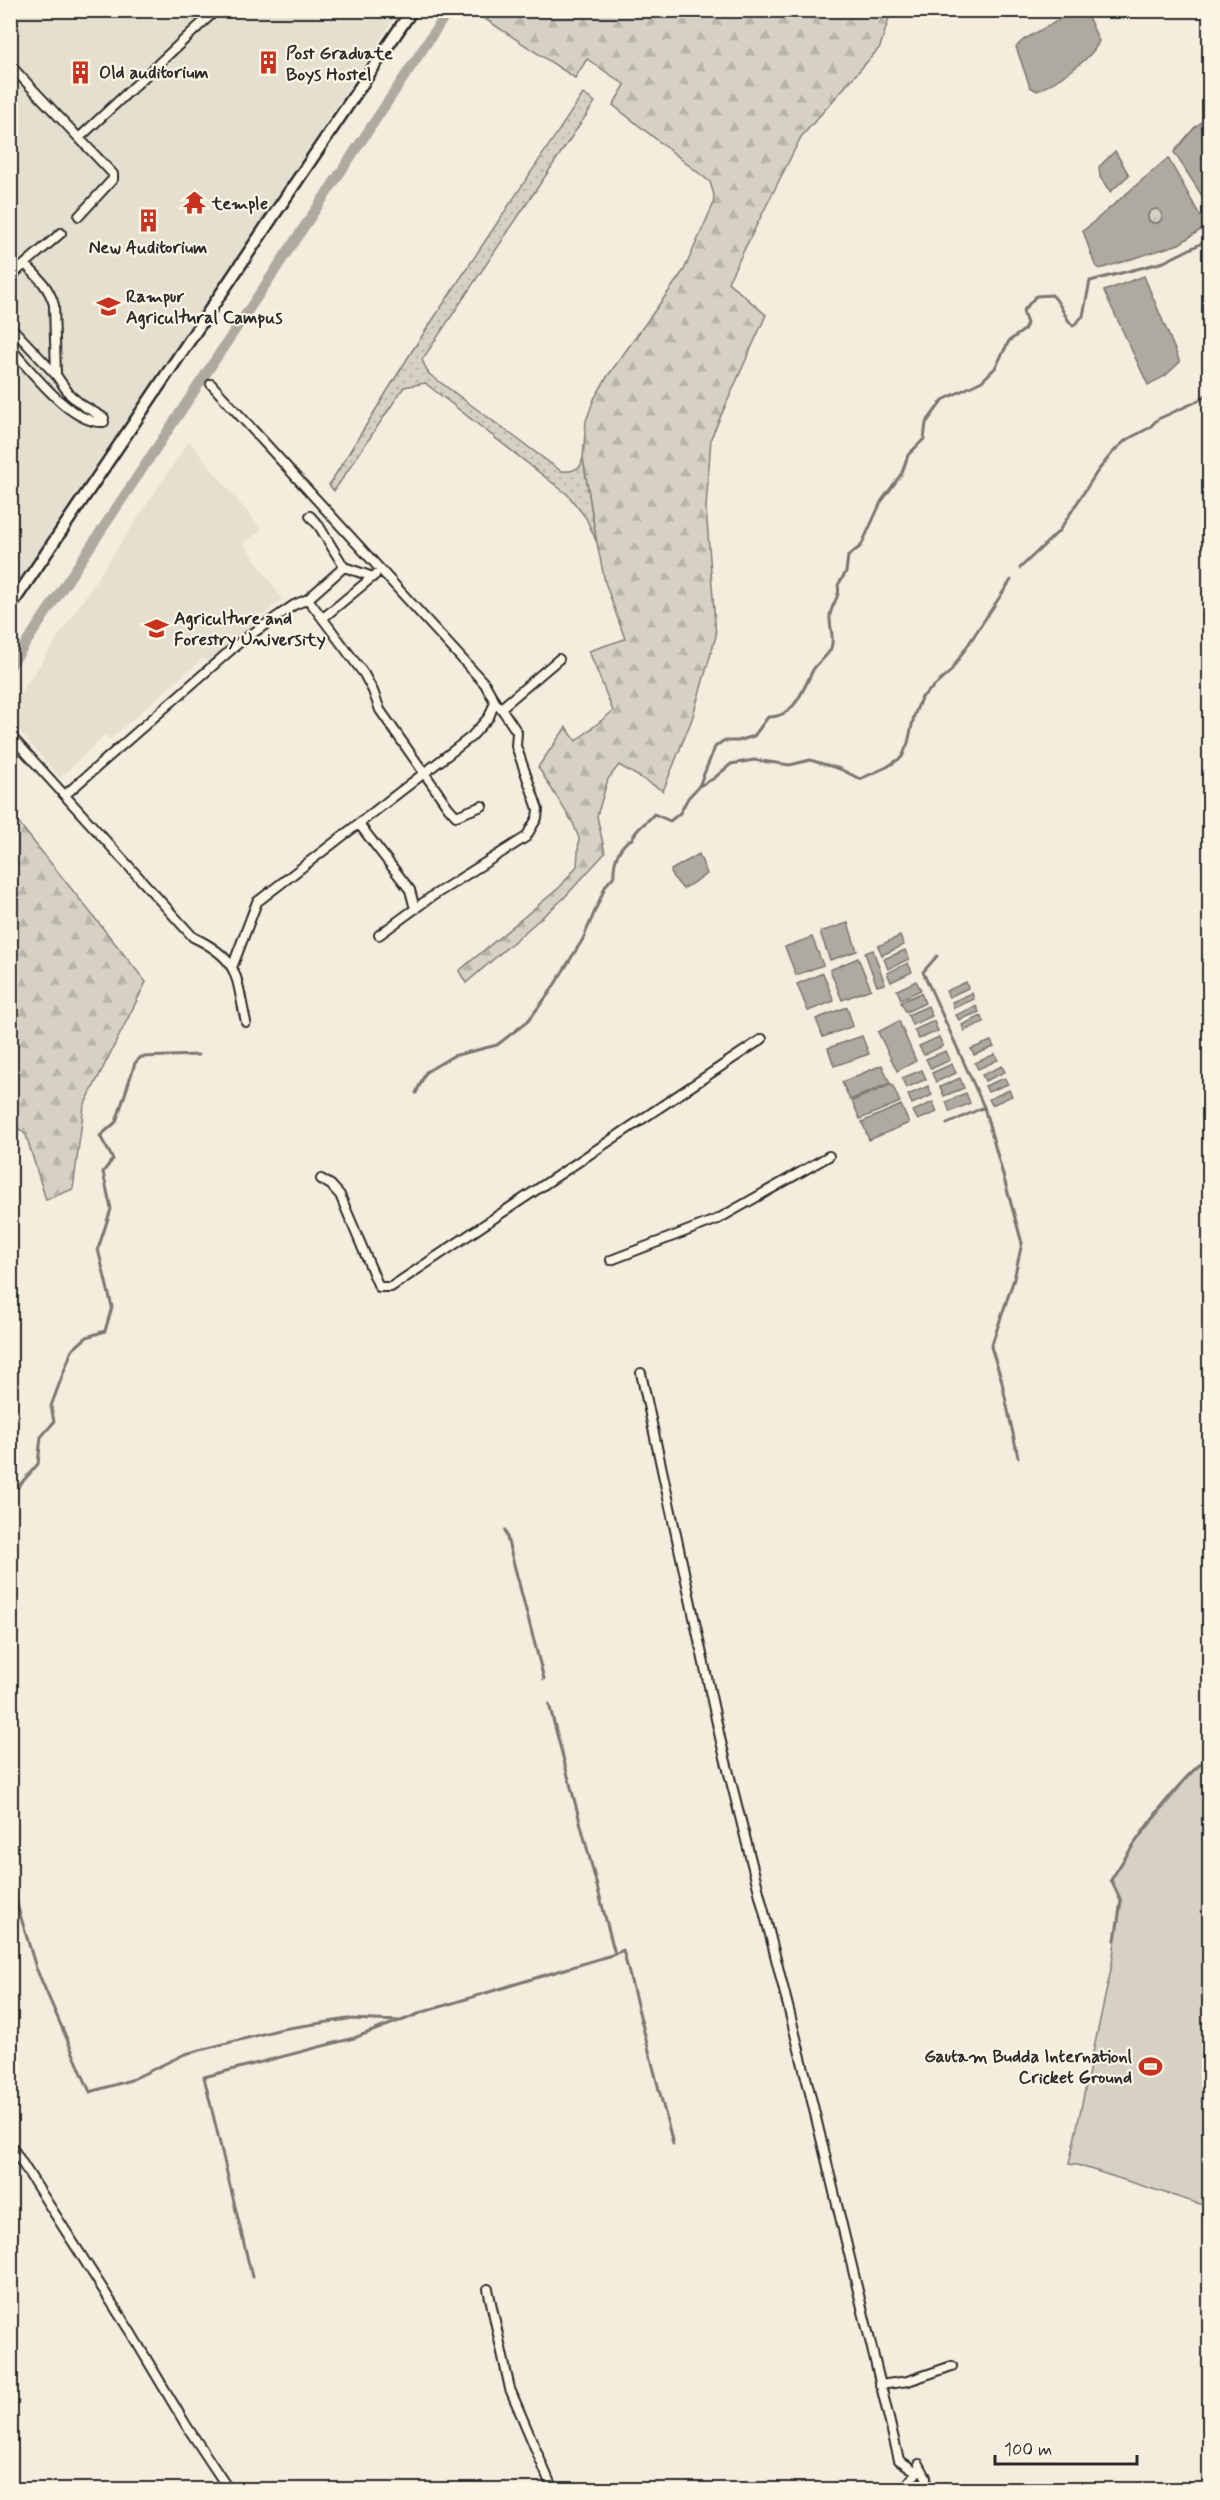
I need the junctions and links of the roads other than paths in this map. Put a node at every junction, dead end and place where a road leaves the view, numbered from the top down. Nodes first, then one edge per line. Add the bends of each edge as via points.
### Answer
1 (216, 10) edge
2 (412, 10) edge
3 (10, 65) edge
4 (79, 138) junction
5 (79, 216) dead end
6 (61, 233) dead end
7 (25, 264) junction
8 (10, 277) edge
9 (10, 326) edge
10 (10, 348) edge
11 (56, 375) junction
12 (211, 384) dead end
13 (310, 516) dead end
14 (344, 567) junction
15 (381, 571) junction
16 (373, 577) junction
17 (308, 600) junction
18 (10, 607) edge
19 (323, 618) junction
20 (560, 659) dead end
21 (498, 705) junction
22 (10, 735) edge
23 (424, 773) junction
24 (65, 795) junction
25 (482, 806) dead end
26 (359, 824) junction
27 (415, 909) junction
28 (379, 935) dead end
29 (233, 965) junction
30 (246, 1022) dead end
31 (762, 1039) dead end
32 (829, 1156) dead end
33 (321, 1179) dead end
34 (610, 1260) dead end
35 (641, 1372) dead end
36 (10, 2144) edge
37 (488, 2289) dead end
38 (952, 2366) dead end
39 (880, 2385) junction
40 (919, 2464) dead end
41 (229, 2490) edge
42 (554, 2490) edge
43 (903, 2490) edge
44 (927, 2490) edge

1 - 4 street
2 - 18 main road
3 - 4 street
4 - 5 street via 110,169 113,179
6 - 7 street
7 - 8 street
7 - 11 street via 44,282 54,305
9 - 11 street
10 - 11 street via 69,408 94,423 104,420 70,394
12 - 15 street
13 - 14 street
14 - 16 street
14 - 17 street
15 - 16 street
15 - 21 street via 485,684
16 - 19 street
17 - 19 street
17 - 24 street via 294,605 240,642
19 - 23 street via 364,674 380,710
20 - 21 street
21 - 23 street via 483,726
21 - 27 street via 517,732 516,746 538,809 537,818 526,837
22 - 24 street
23 - 25 street via 456,816
23 - 26 street
24 - 29 street via 193,937 213,947
26 - 27 street via 410,890
26 - 29 street via 257,902
27 - 28 street
29 - 30 street
31 - 33 street via 391,1287 379,1287 340,1196
32 - 34 street via 718,1219
35 - 39 street via 721,1742
36 - 41 street
37 - 42 street via 510,2389
38 - 39 street via 908,2381
39 - 43 street via 898,2460 917,2472
40 - 44 street

